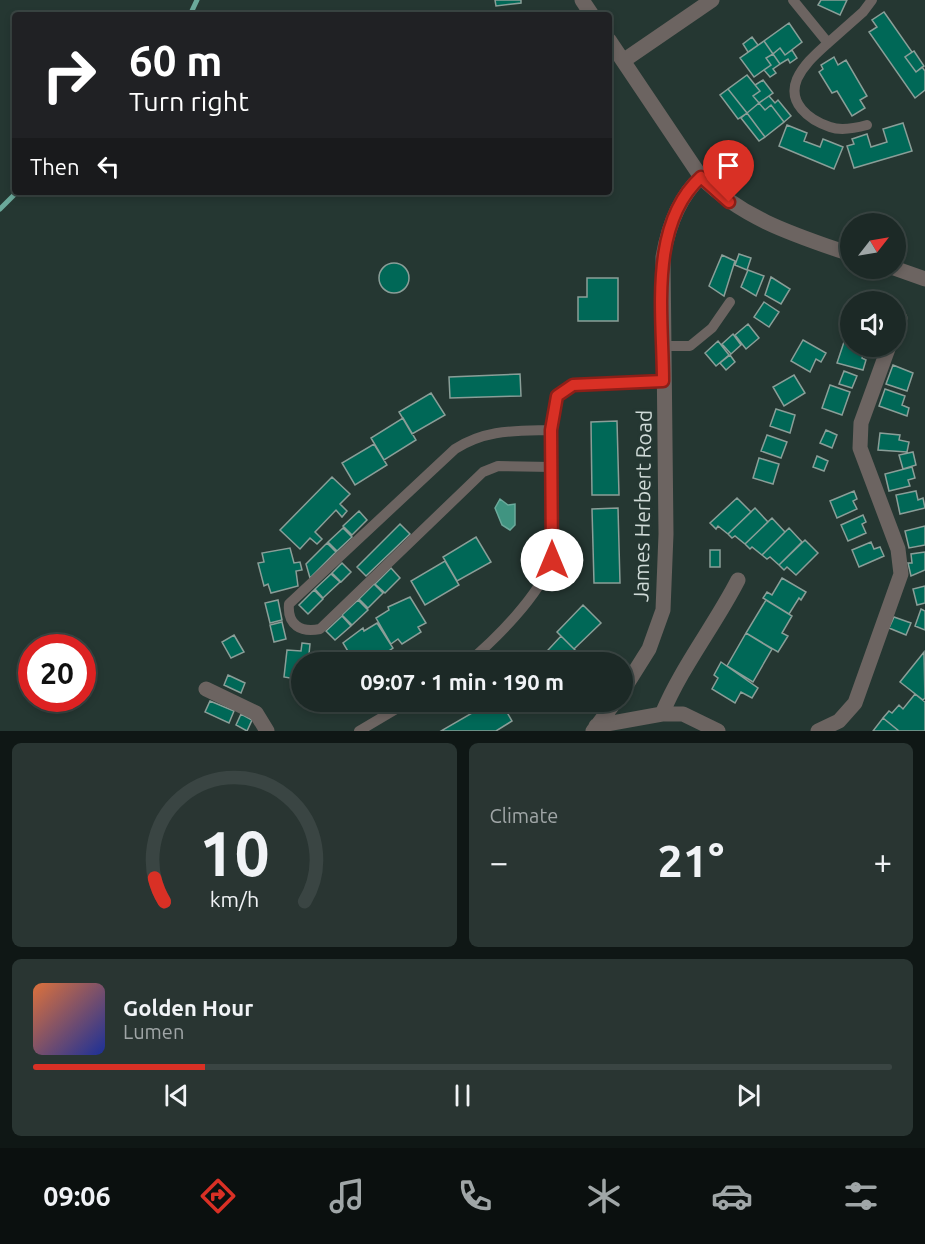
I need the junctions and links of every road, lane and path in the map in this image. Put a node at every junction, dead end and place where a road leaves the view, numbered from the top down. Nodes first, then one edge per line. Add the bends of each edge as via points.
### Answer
1 (712, 0) edge
2 (793, 0) edge
3 (872, 0) edge
4 (828, 43) junction
5 (612, 44) edge
6 (623, 60) junction
7 (867, 125) dead end
8 (701, 177) junction
9 (840, 251) edge
10 (906, 272) edge
11 (925, 279) edge
12 (730, 302) dead end
13 (663, 346) junction
14 (885, 357) edge
15 (663, 381) junction
16 (551, 430) junction
17 (552, 467) junction
18 (738, 580) dead end
19 (478, 652) edge
20 (633, 674) edge
21 (206, 689) dead end
22 (391, 712) edge
23 (608, 712) edge
24 (662, 714) junction
25 (595, 729) edge
26 (267, 731) edge
27 (359, 731) edge
28 (718, 731) edge
29 (818, 731) edge

1 - 6 street
2 - 4 lane
3 - 4 lane
4 - 7 lane via 805,65 797,79 794,91 798,105 807,115 831,127
5 - 6 street
6 - 8 street
8 - 9 street via 739,210 785,232
8 - 13 street, James Herbert Road via 675,213 667,236 663,257
10 - 11 street
12 - 13 lane via 712,327 690,346
13 - 15 street, James Herbert Road
14 - 29 street via 861,423 860,448 898,549 901,574 855,703 838,722
15 - 16 lane via 564,388 557,396
15 - 20 street, James Herbert Road via 663,610 649,649
16 - 17 lane
16 - 17 lane via 493,431 455,449 289,604 288,615 302,630 320,629 483,472 498,466
17 - 19 lane via 552,560 548,572 532,595
18 - 24 street
21 - 26 street via 256,713
22 - 27 lane
23 - 25 street
24 - 25 street
24 - 28 street via 683,714

